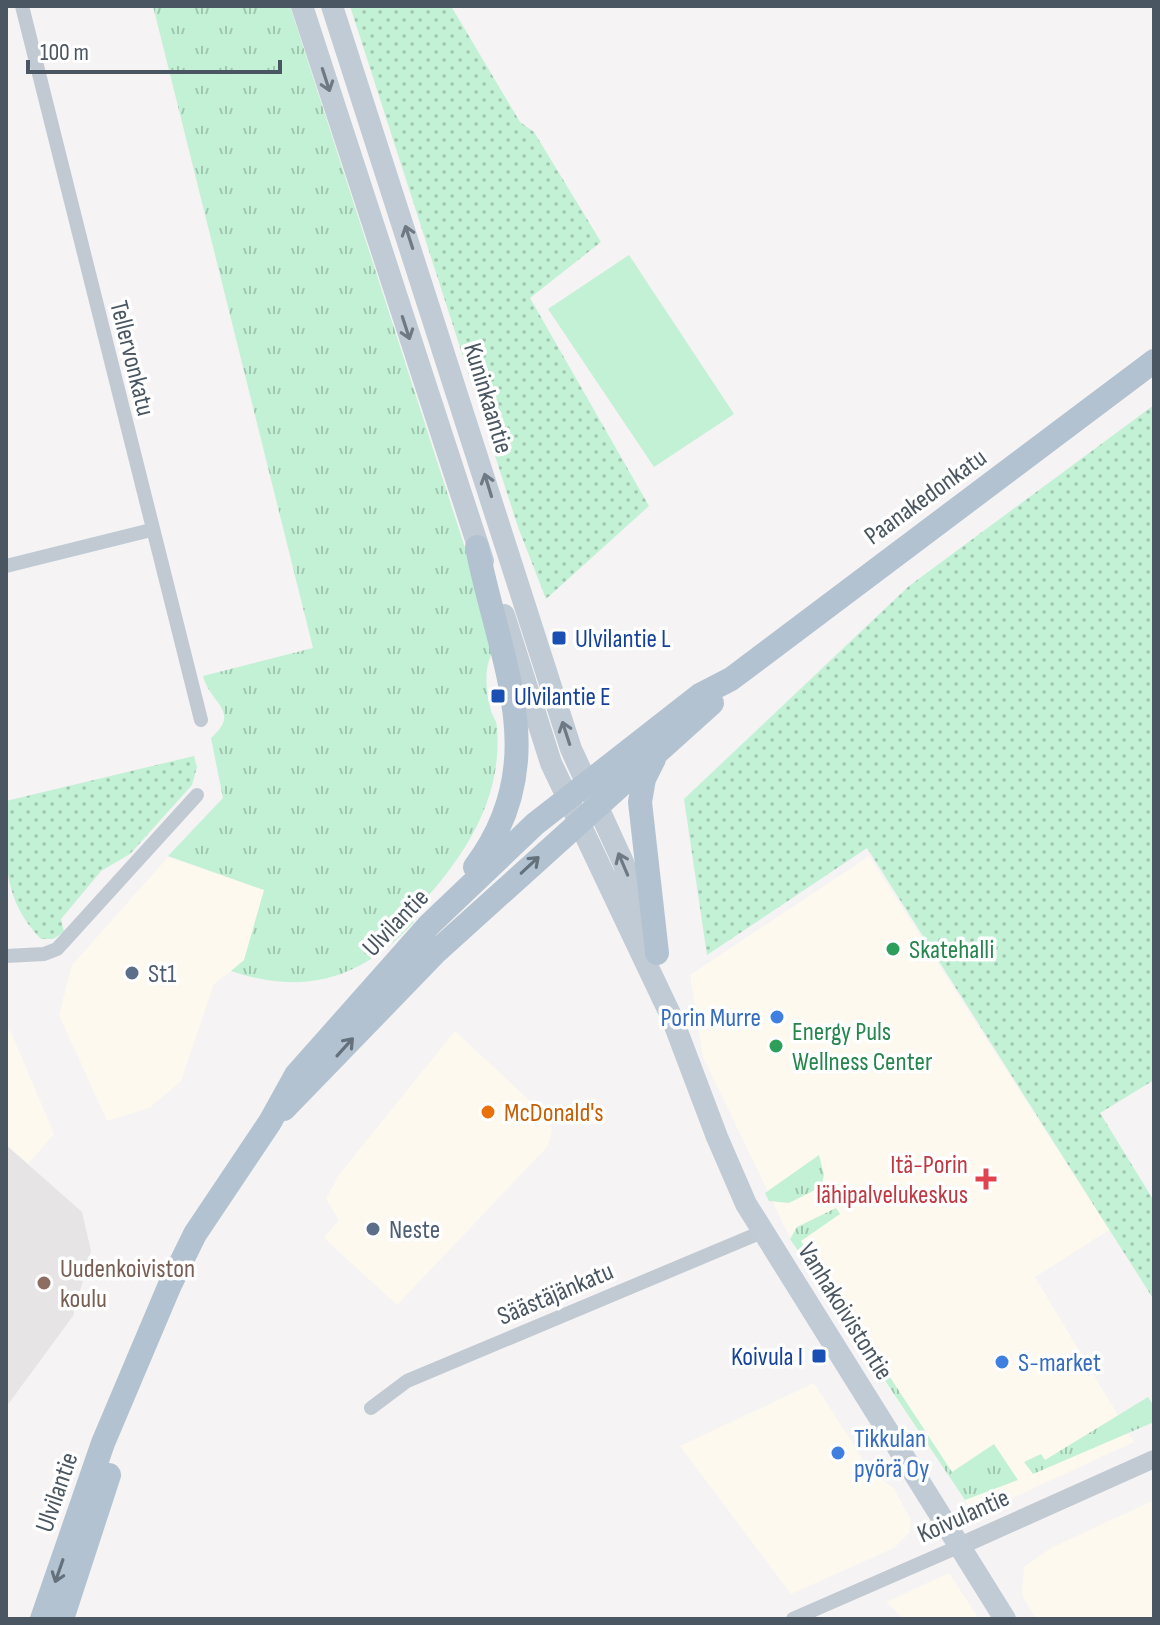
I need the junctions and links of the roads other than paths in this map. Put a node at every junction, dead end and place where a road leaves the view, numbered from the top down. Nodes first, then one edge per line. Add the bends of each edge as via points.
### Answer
1 (22, 6) edge
2 (302, 6) edge
3 (332, 6) edge
4 (1154, 361) edge
5 (151, 530) junction
6 (477, 547) junction
7 (6, 566) edge
8 (731, 679) junction
9 (201, 720) dead end
10 (656, 754) junction
11 (591, 794) junction
12 (197, 795) dead end
13 (566, 799) junction
14 (578, 822) junction
15 (429, 925) junction
16 (657, 953) junction
17 (6, 956) edge
18 (672, 1018) junction
19 (270, 1122) junction
20 (762, 1232) junction
21 (147, 1342) junction
22 (371, 1408) dead end
23 (1154, 1459) edge
24 (960, 1546) junction
25 (42, 1619) edge
26 (62, 1619) edge
27 (793, 1619) edge
28 (1005, 1619) edge

1 - 5 street, Tellervonkatu
2 -> 6 main road
11 -> 3 main road, Kuninkaantie via 571,749
4 - 8 main road, Paanakedonkatu
5 - 7 street
5 - 9 street, Tellervonkatu
6 - 13 main road
6 - 15 main road via 513,683 517,754 509,802 494,841
8 - 10 main road, Paanakedonkatu via 708,708
8 - 11 main road, Paanakedonkatu via 700,695
10 - 11 main road, Paanakedonkatu
10 - 16 main road via 640,802
11 - 13 main road, Ulvilantie
11 - 14 main road, Ulvilantie
16 -> 11 main road, Vanhakoivistontie
12 - 17 street via 57,949
13 - 14 main road, Vanhakoivistontie
13 - 15 main road, Ulvilantie
14 - 18 main road, Vanhakoivistontie
19 -> 14 main road, Ulvilantie via 437,951
15 - 19 main road, Ulvilantie via 296,1075
16 - 18 main road, Vanhakoivistontie
18 - 20 main road, Vanhakoivistontie via 717,1137
19 - 21 main road, Ulvilantie via 195,1234
20 - 22 street, Säästäjänkatu via 407,1381
20 - 24 main road, Vanhakoivistontie
21 -> 25 main road, Ulvilantie via 103,1443
21 - 26 main road, Ulvilantie
23 - 24 street, Koivulantie
24 - 27 street, Koivulantie
24 - 28 main road, Vanhakoivistontie

